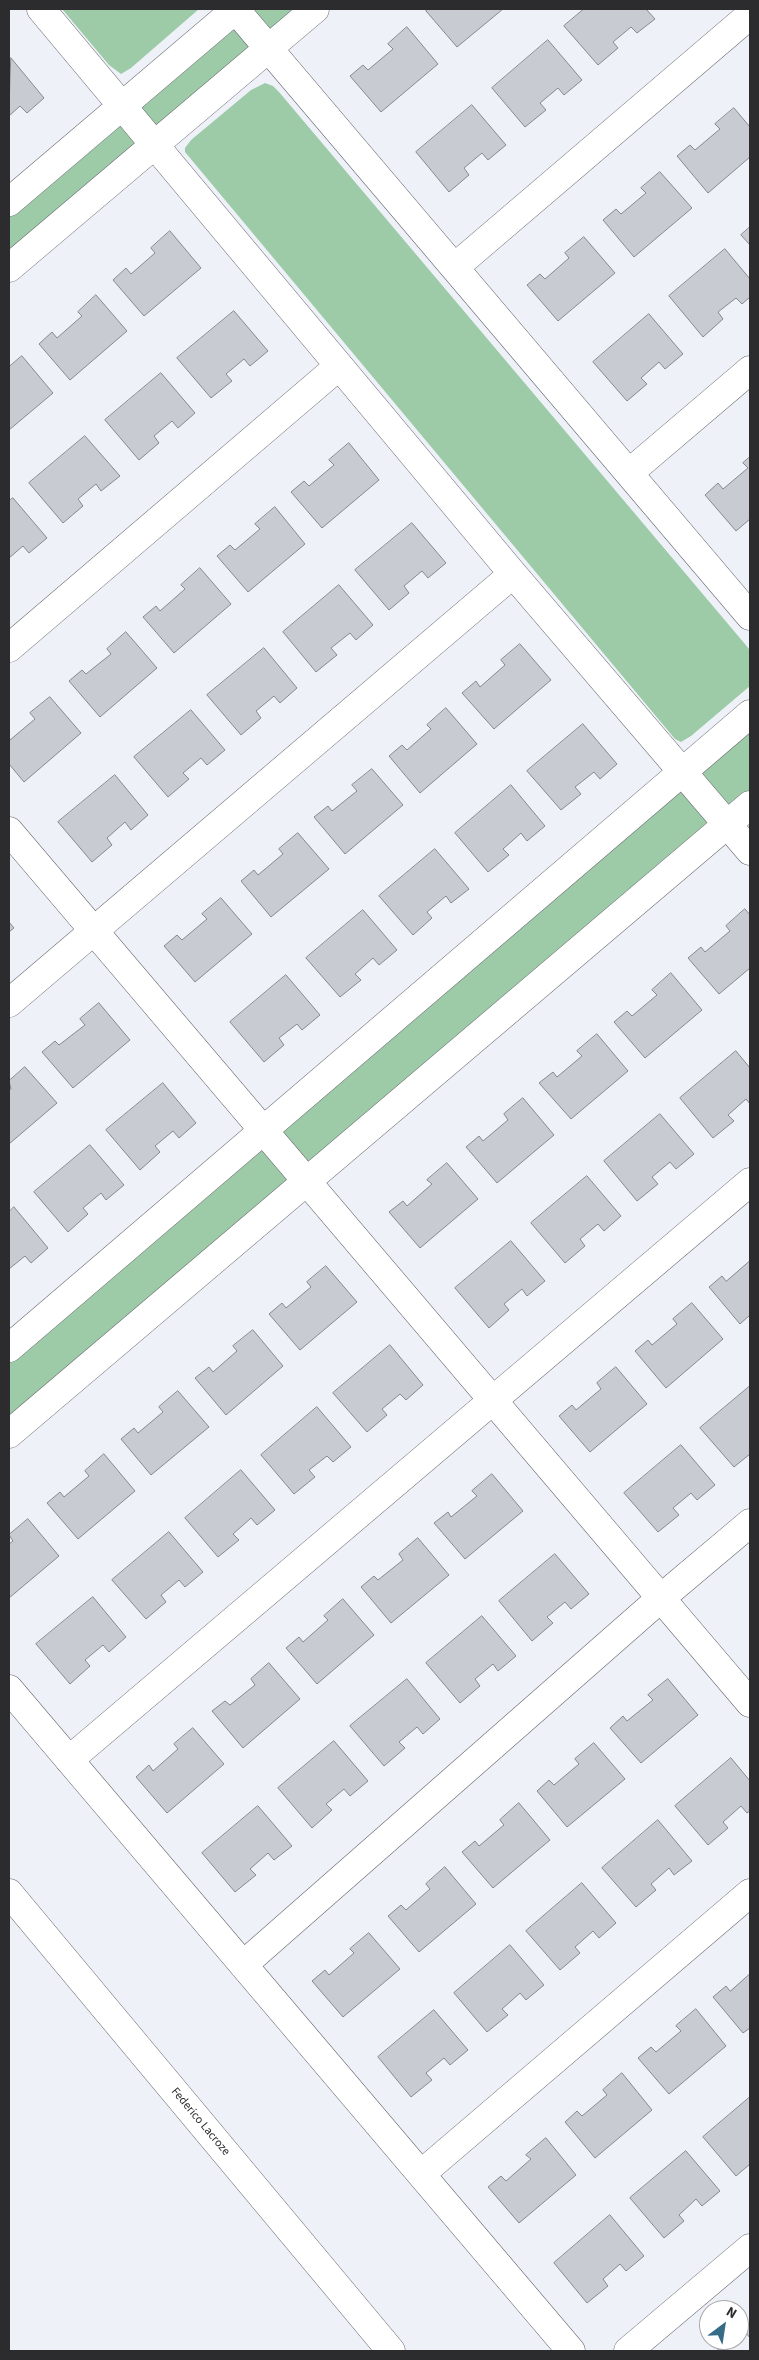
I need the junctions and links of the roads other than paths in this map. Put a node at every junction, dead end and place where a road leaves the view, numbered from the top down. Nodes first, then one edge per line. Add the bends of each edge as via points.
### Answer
1 (41, 9) edge
2 (235, 9) edge
3 (315, 9) edge
4 (750, 15) edge
5 (269, 48) junction
6 (122, 106) junction
7 (154, 145) junction
8 (9, 202) edge
9 (455, 267) junction
10 (9, 268) edge
11 (339, 366) junction
12 (750, 370) edge
13 (629, 473) junction
14 (513, 574) junction
15 (750, 616) edge
16 (9, 648) edge
17 (750, 714) edge
18 (682, 772) junction
19 (750, 804) edge
20 (727, 824) junction
21 (9, 831) edge
22 (750, 851) edge
23 (94, 931) junction
24 (9, 1003) edge
25 (263, 1130) junction
26 (306, 1181) junction
27 (750, 1182) edge
28 (9, 1348) edge
29 (492, 1400) junction
30 (9, 1434) edge
31 (750, 1523) edge
32 (661, 1598) junction
33 (9, 1690) edge
34 (750, 1703) edge
35 (69, 1760) junction
36 (9, 1893) edge
37 (750, 1894) edge
38 (243, 1965) junction
39 (421, 2174) junction
40 (750, 2248) edge
41 (391, 2351) edge
42 (572, 2351) edge
43 (628, 2351) edge

1 - 6 street
2 - 5 street
2 - 6 street
3 - 5 street
4 - 9 street
5 - 7 street
5 - 9 street
6 - 7 street
6 - 8 street
7 - 10 street
7 - 11 street
9 - 13 street
11 - 14 street
11 - 16 street
12 - 13 street
13 - 15 street
14 - 18 street
14 - 23 street
17 - 18 street
18 - 20 street
18 - 25 street
19 - 20 street
20 - 22 street
20 - 26 street
21 - 23 street
23 - 24 street
23 - 25 street
25 - 26 street
25 - 28 street
26 - 29 street
26 - 30 street
27 - 29 street
29 - 32 street
29 - 35 street
31 - 32 street
32 - 34 street
32 - 38 street
33 - 35 street
35 - 38 street
36 - 41 street, Federico Lacroze
37 - 39 street
38 - 39 street
39 - 42 street
40 - 43 street

